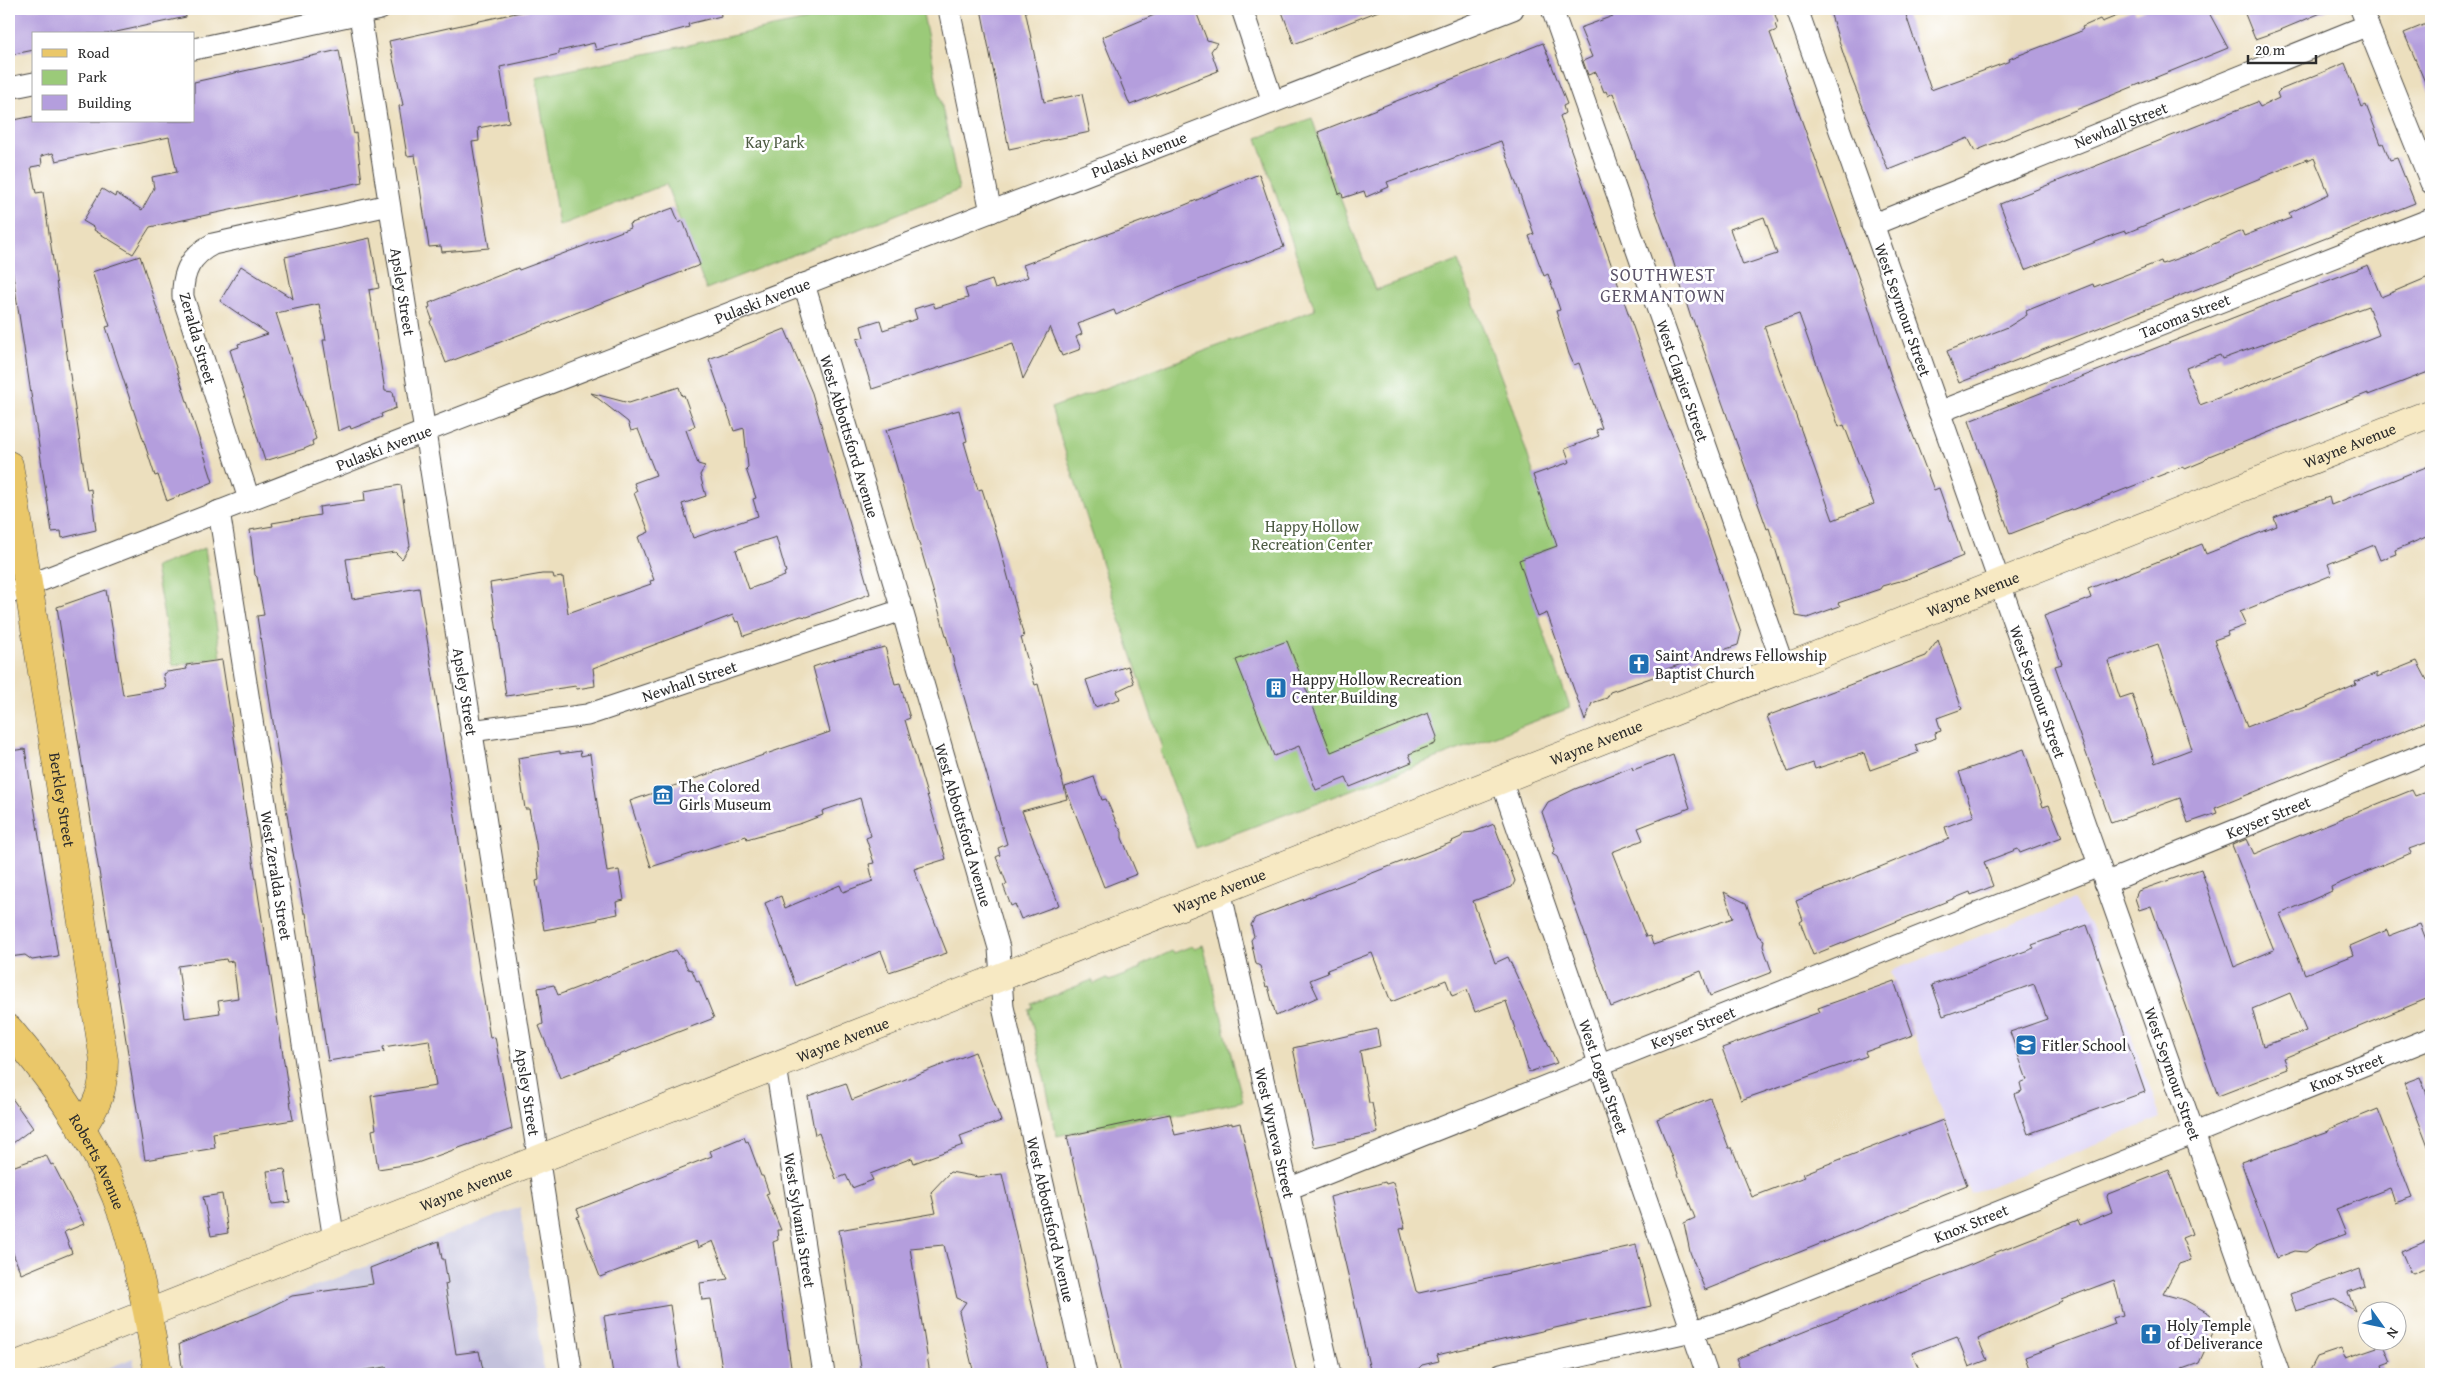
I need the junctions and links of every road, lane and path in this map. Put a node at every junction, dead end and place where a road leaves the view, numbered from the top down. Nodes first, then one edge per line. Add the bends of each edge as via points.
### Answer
1 (949, 9) edge
2 (1242, 9) edge
3 (1514, 9) edge
4 (1552, 9) edge
5 (1796, 9) edge
6 (366, 10) edge
7 (2364, 17) edge
8 (195, 49) edge
9 (32, 83) edge
10 (9, 88) edge
11 (1274, 102) junction
12 (2431, 183) edge
13 (389, 205) junction
14 (991, 212) junction
15 (2431, 219) edge
16 (1872, 225) junction
17 (804, 284) junction
18 (1939, 412) junction
19 (2431, 413) edge
20 (425, 431) junction
21 (9, 465) edge
22 (250, 499) junction
23 (219, 511) junction
24 (15, 545) edge
25 (2000, 582) junction
26 (18, 589) edge
27 (902, 610) junction
28 (1784, 668) junction
29 (471, 731) junction
30 (2431, 752) edge
31 (1501, 780) junction
32 (2102, 874) junction
33 (1220, 890) junction
34 (1001, 977) junction
35 (9, 1029) edge
36 (2431, 1038) edge
37 (776, 1066) junction
38 (1601, 1066) junction
39 (81, 1129) junction
40 (2194, 1134) junction
41 (539, 1159) junction
42 (1288, 1189) junction
43 (334, 1240) junction
44 (149, 1313) junction
45 (1692, 1331) junction
46 (9, 1368) edge
47 (158, 1374) edge
48 (572, 1374) edge
49 (824, 1374) edge
50 (1086, 1374) edge
51 (1330, 1374) edge
52 (1500, 1374) edge
53 (1707, 1374) edge
54 (2279, 1374) edge

1 - 14 street
2 - 11 street
3 - 11 street, Pulaski Avenue
4 - 28 street, West Clapier Street
5 - 16 street, West Seymour Street
6 - 8 street
6 - 13 street, Apsley Street
7 - 12 street
7 - 16 street, Newhall Street
9 - 10 street
11 - 14 street, Pulaski Avenue
13 - 20 street, Apsley Street
13 - 22 street, Zeralda Street via 213,244 204,248 189,264 183,296
14 - 17 street, Pulaski Avenue
15 - 18 street, Tacoma Street
16 - 18 street, West Seymour Street
17 - 20 street, Pulaski Avenue
17 - 27 street, West Abbottsford Avenue
18 - 25 street, West Seymour Street
19 - 25 main road, Wayne Avenue
20 - 22 street, Pulaski Avenue
20 - 29 street, Apsley Street
21 - 24 main road, Berkley Street
22 - 23 street, Pulaski Avenue
23 - 26 street, Pulaski Avenue
23 - 43 street, West Zeralda Street
24 - 26 main road, Berkley Street
25 - 28 main road, Wayne Avenue
25 - 32 street, West Seymour Street
26 - 39 main road, Berkley Street via 104,1060 100,1097
27 - 29 street, Newhall Street via 587,715
27 - 34 street, West Abbottsford Avenue via 999,948
28 - 31 main road, Wayne Avenue
29 - 41 street, Apsley Street
30 - 32 street, Keyser Street
31 - 33 main road, Wayne Avenue
31 - 38 street, West Logan Street
32 - 38 street, Keyser Street
32 - 40 street, West Seymour Street
33 - 34 main road, Wayne Avenue
33 - 42 street, West Wyneva Street
34 - 37 main road, Wayne Avenue
34 - 50 street, West Abbottsford Avenue via 1003,1007
35 - 39 main road, Roberts Avenue via 51,1082
36 - 40 street, Knox Street
37 - 41 main road, Wayne Avenue
37 - 49 street, West Sylvania Street
38 - 42 street, Keyser Street
38 - 45 street, West Logan Street
39 - 44 main road, Roberts Avenue via 123,1217
40 - 45 street, Knox Street via 1730,1320
40 - 54 street, West Seymour Street
41 - 43 main road, Wayne Avenue
41 - 48 street, Apsley Street
42 - 51 street, West Wyneva Street
43 - 44 main road, Wayne Avenue
44 - 46 main road, Wayne Avenue
44 - 47 main road, Roberts Avenue
45 - 52 street, Knox Street
45 - 53 street, West Logan Street

